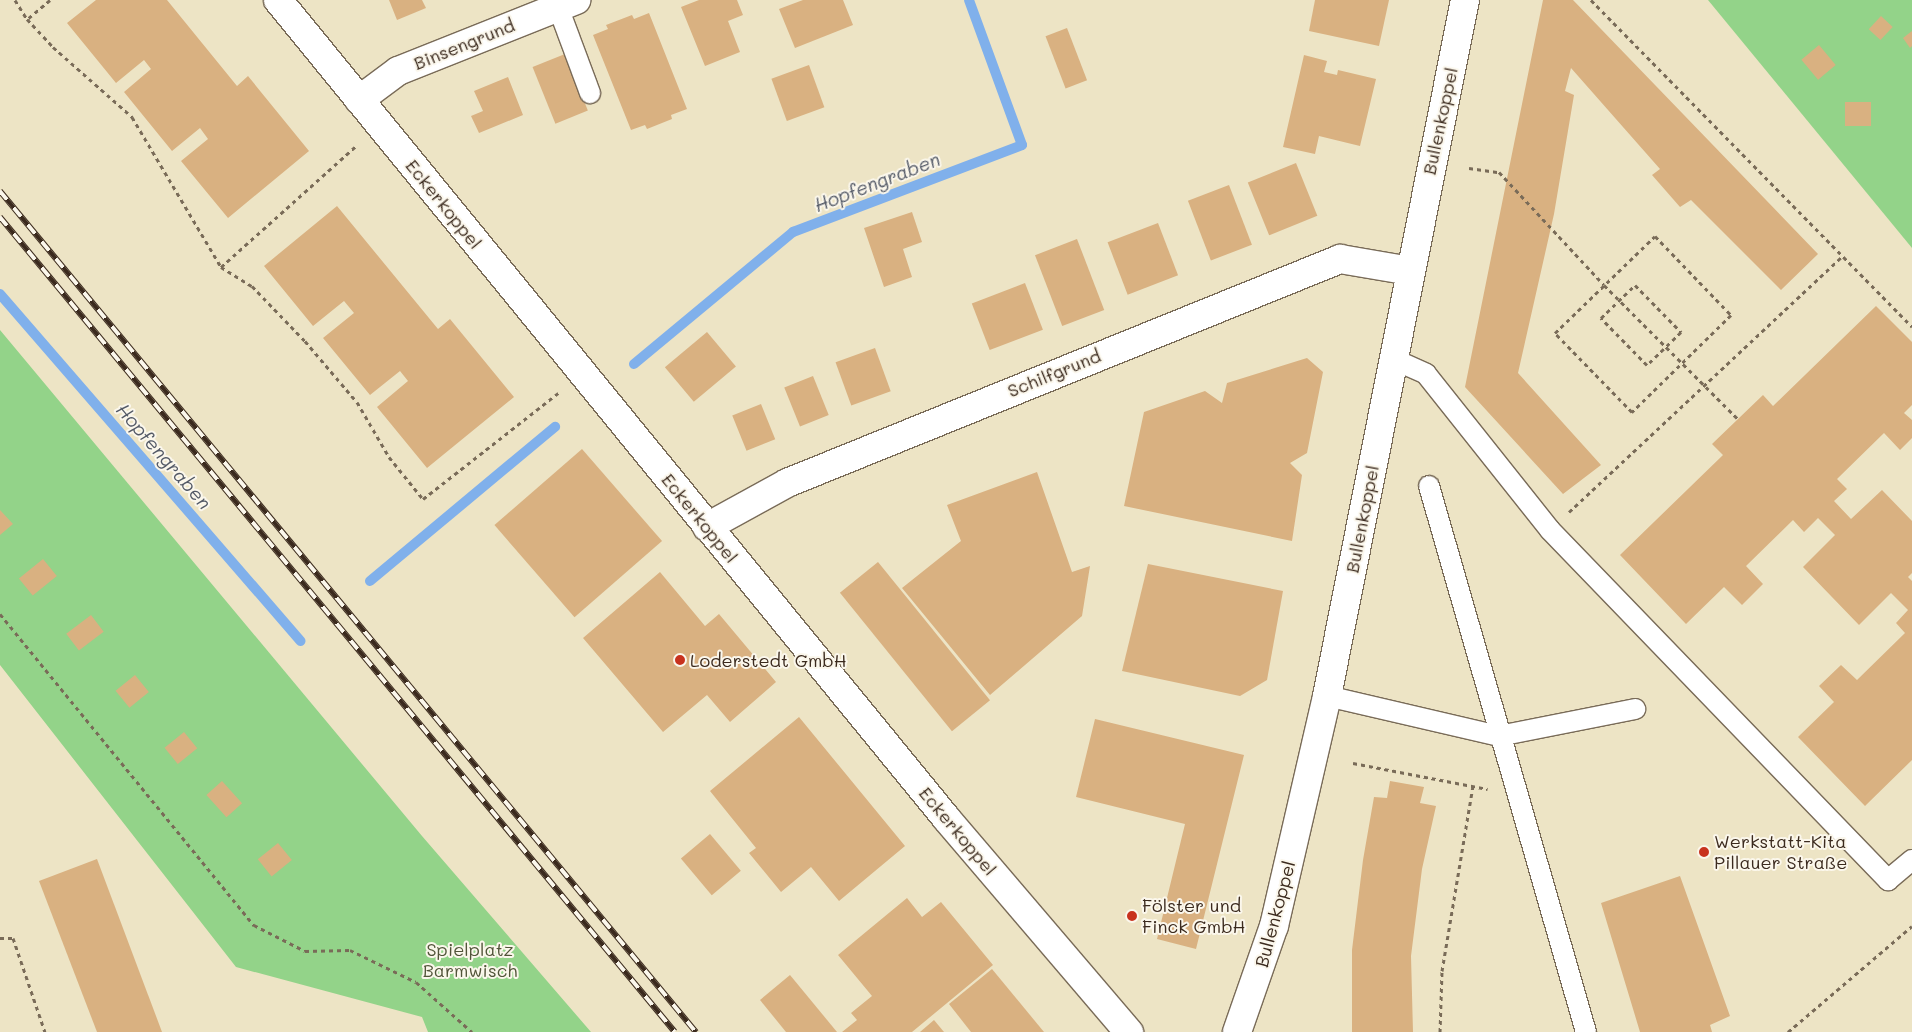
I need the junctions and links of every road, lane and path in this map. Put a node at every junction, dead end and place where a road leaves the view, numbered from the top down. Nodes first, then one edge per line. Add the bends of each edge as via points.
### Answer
1 (15, 0) edge
2 (50, 0) edge
3 (278, 0) edge
4 (1465, 0) edge
5 (1591, 0) edge
6 (567, 4) edge
7 (28, 19) junction
8 (590, 93) dead end
9 (359, 100) junction
10 (380, 125) junction
11 (1469, 168) dead end
12 (1843, 256) junction
13 (222, 267) junction
14 (1410, 271) junction
15 (1604, 285) junction
16 (1619, 301) junction
17 (1912, 326) edge
18 (1665, 348) junction
19 (1394, 359) junction
20 (1681, 364) junction
21 (582, 374) junction
22 (1703, 385) junction
23 (1738, 420) dead end
24 (1429, 486) dead end
25 (707, 527) junction
26 (1550, 530) junction
27 (0, 614) edge
28 (1327, 696) junction
29 (1635, 709) dead end
30 (1499, 736) junction
31 (1353, 763) dead end
32 (1473, 786) junction
33 (1518, 795) junction
34 (1912, 860) edge
35 (1912, 926) edge
36 (0, 938) edge
37 (45, 1032) edge
38 (472, 1032) edge
39 (1129, 1032) edge
40 (1237, 1032) edge
41 (1440, 1032) edge
42 (1586, 1032) edge
43 (1788, 1032) edge

1 - 7 path
2 - 7 path
3 - 9 street, Eckerkoppel
4 - 14 street, Bullenkoppel
5 - 12 path
6 - 8 lane
6 - 9 street, Binsengrund via 398,70
7 - 13 path via 53,47 132,117
9 - 10 street, Eckerkoppel
10 - 13 path
10 - 21 street, Eckerkoppel
11 - 15 path via 1499,172
12 - 17 path
12 - 22 path
13 - 21 path via 252,286 305,341 357,402 389,457 423,499
14 - 19 street, Bullenkoppel
14 - 25 street, Schilfgrund via 1340,259 787,483
15 - 16 path
15 - 20 path via 1555,332 1632,412
15 - 20 path via 1654,236 1731,315
16 - 18 path
16 - 18 path via 1635,285 1681,332
16 - 18 path via 1601,318 1647,366
18 - 20 path
19 - 26 lane via 1426,374
19 - 28 street, Bullenkoppel
20 - 22 path
21 - 25 street, Eckerkoppel
22 - 23 path
22 - 26 path
24 - 30 lane
25 - 39 street, Eckerkoppel via 946,818
26 - 34 lane via 1888,880
27 - 38 path via 254,925 305,952 350,950 416,982
28 - 30 lane
28 - 40 street, Bullenkoppel via 1274,926
29 - 30 lane
30 - 33 lane
31 - 32 path
32 - 33 path
32 - 41 path via 1442,971
33 - 42 lane
35 - 43 path
36 - 37 path via 13,938

